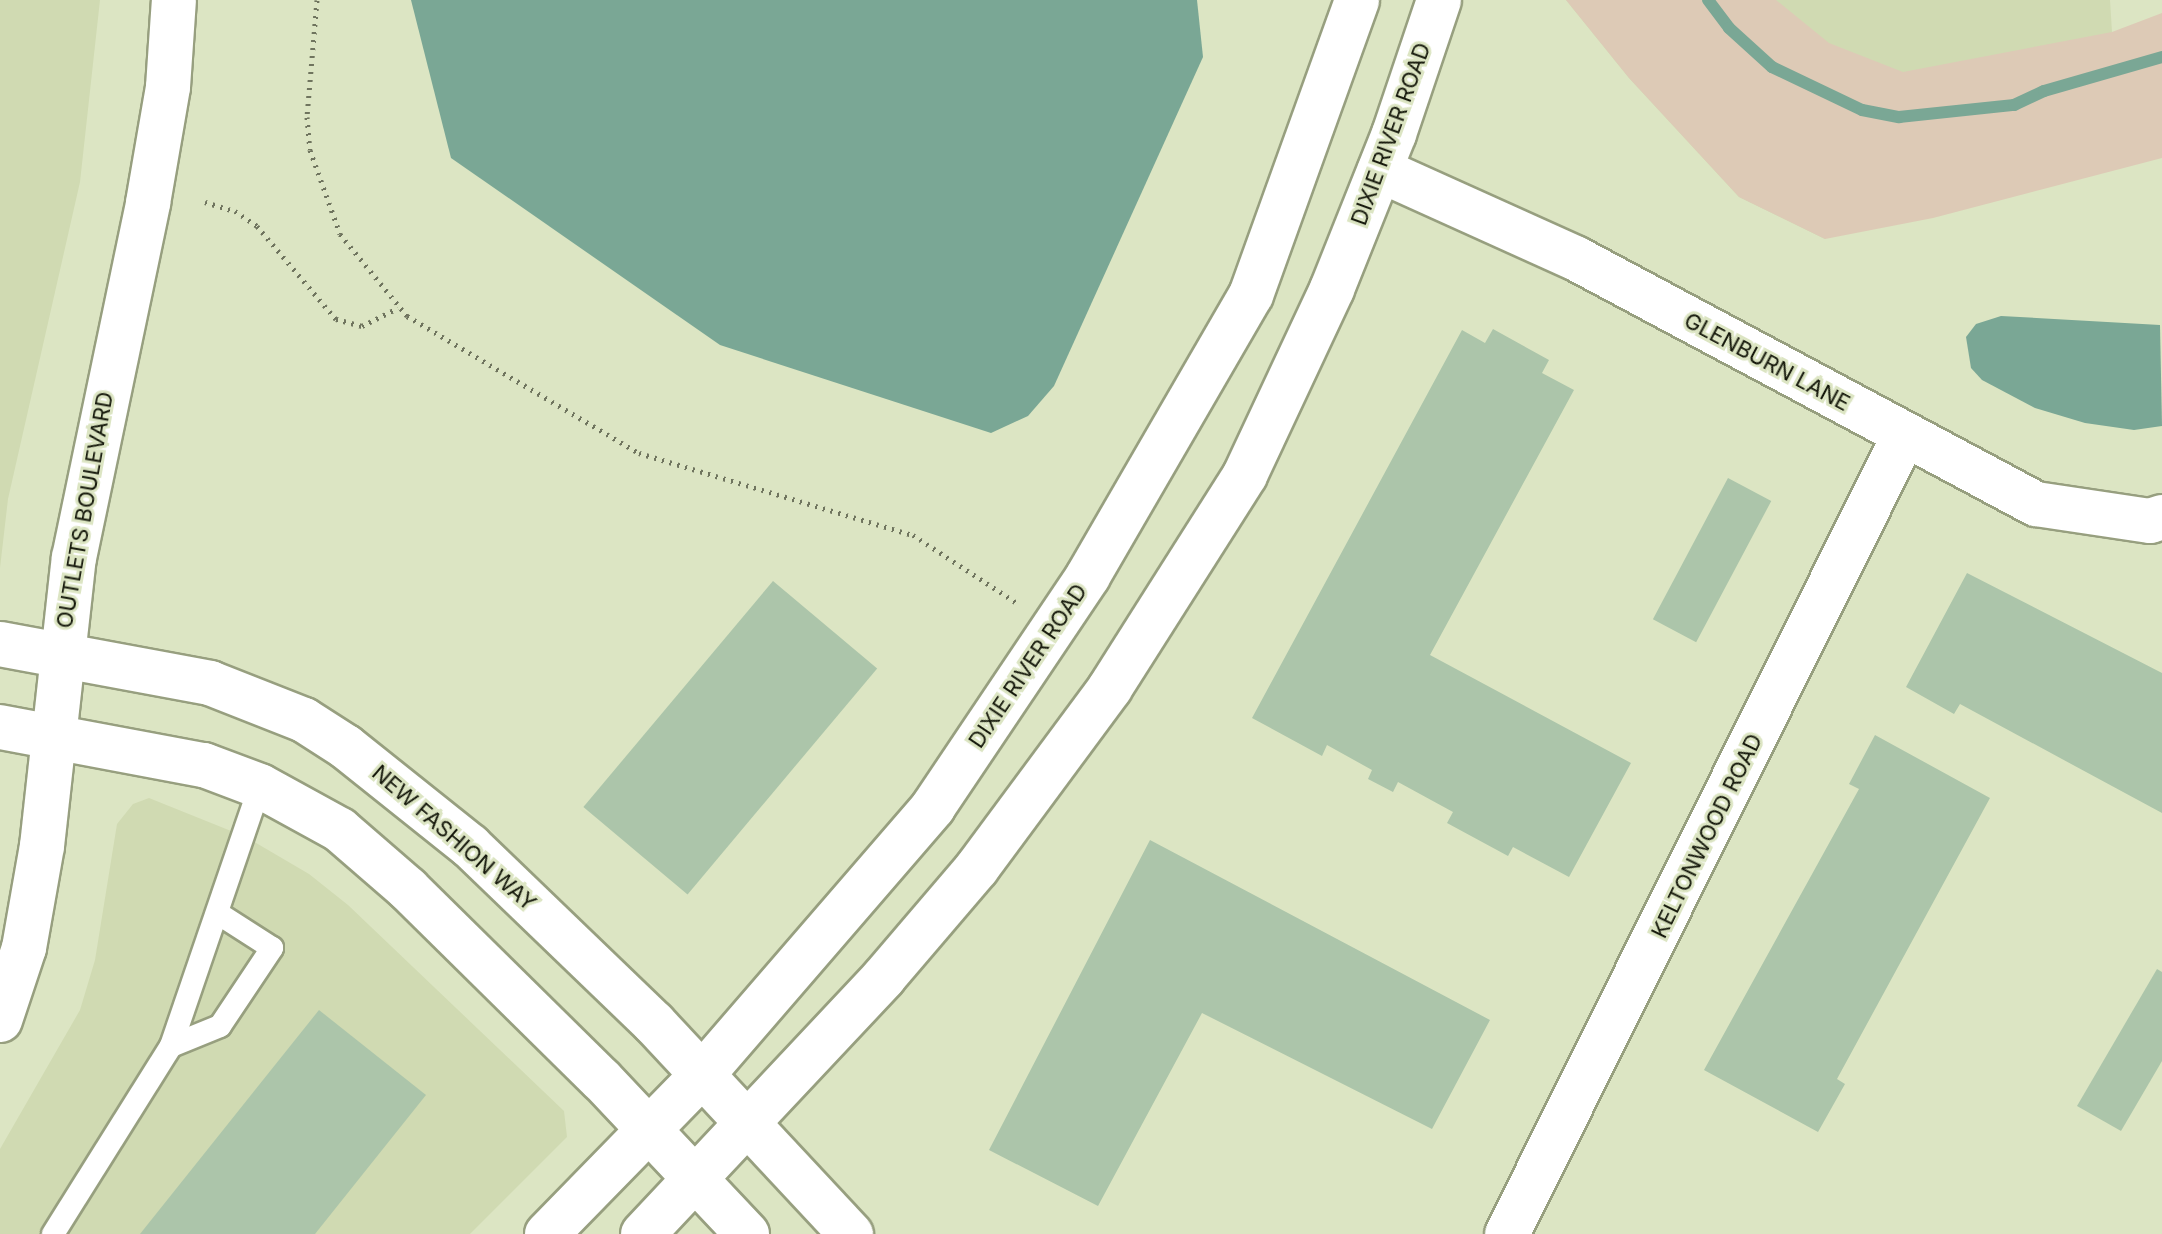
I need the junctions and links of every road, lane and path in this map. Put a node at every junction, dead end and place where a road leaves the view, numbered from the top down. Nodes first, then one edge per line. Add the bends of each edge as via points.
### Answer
1 (174, 0) edge
2 (317, 0) edge
3 (1357, 0) edge
4 (1439, 0) edge
5 (1380, 170) junction
6 (205, 202) dead end
7 (398, 308) junction
8 (1904, 436) junction
9 (2162, 517) edge
10 (1017, 603) dead end
11 (0, 644) edge
12 (60, 654) junction
13 (0, 727) edge
14 (54, 736) junction
15 (260, 786) junction
16 (219, 914) junction
17 (0, 1020) edge
18 (171, 1046) junction
19 (702, 1075) junction
20 (749, 1124) junction
21 (648, 1129) junction
22 (696, 1179) junction
23 (53, 1234) edge
24 (547, 1234) edge
25 (643, 1234) edge
26 (747, 1234) edge
27 (851, 1234) edge
28 (1507, 1234) edge

1 - 12 street, OUTLETS BOULEVARD via 168,87 148,203 105,393
2 - 7 path via 308,103 310,150 340,234
3 - 19 street, DIXIE RIVER ROAD via 1251,295 1162,457 933,807
4 - 5 street, DIXIE RIVER ROAD
5 - 8 street, GLENBURN LANE via 1575,258
5 - 20 street, DIXIE RIVER ROAD via 1332,289 1245,475 1110,688 977,868
6 - 7 path via 235,211 257,226 336,319 362,326
7 - 10 path via 449,344 639,453 913,535
8 - 9 street, GLENBURN LANE via 2036,504 2150,521
8 - 28 street, KELTONWOOD ROAD
11 - 12 street, NEW FASHION WAY
12 - 14 street, OUTLETS BOULEVARD
12 - 19 street, NEW FASHION WAY via 210,683 254,697 324,732 405,789 470,846
13 - 14 street
14 - 15 street via 204,765
14 - 17 street, OUTLETS BOULEVARD via 33,904
15 - 16 lane
15 - 21 street via 340,830 408,889
16 - 18 lane
16 - 18 lane via 272,948 220,1026
18 - 23 lane
19 - 20 street, NEW FASHION WAY
19 - 21 street, DIXIE RIVER ROAD
20 - 22 street, DIXIE RIVER ROAD
20 - 27 street, NEW FASHION WAY
21 - 22 street
21 - 24 street, DIXIE RIVER ROAD
22 - 25 street, DIXIE RIVER ROAD
22 - 26 street

